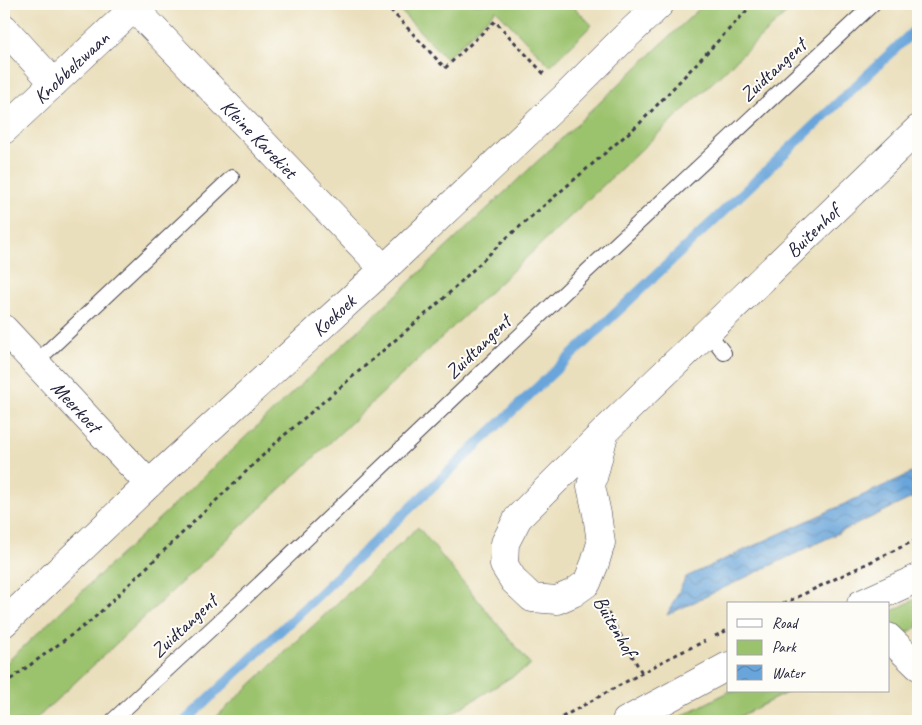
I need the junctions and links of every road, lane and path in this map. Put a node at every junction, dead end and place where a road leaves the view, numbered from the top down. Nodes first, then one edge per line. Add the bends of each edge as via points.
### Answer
1 (385, 4) edge
2 (660, 4) edge
3 (753, 4) edge
4 (873, 4) edge
5 (136, 6) edge
6 (4, 28) edge
7 (54, 83) junction
8 (565, 97) junction
9 (918, 129) edge
10 (4, 130) edge
11 (232, 177) dead end
12 (384, 269) junction
13 (4, 329) edge
14 (35, 363) junction
15 (605, 431) junction
16 (149, 484) junction
17 (918, 539) edge
18 (918, 578) edge
19 (589, 580) junction
20 (787, 602) edge
21 (865, 602) edge
22 (4, 623) edge
23 (727, 630) edge
24 (890, 639) edge
25 (918, 666) edge
26 (727, 667) edge
27 (642, 673) junction
28 (4, 684) edge
29 (112, 721) edge
30 (555, 721) edge
31 (626, 721) edge

1 - 8 path via 445,68 495,21
2 - 8 street, Koekoek
3 - 28 path via 640,123 281,438 92,620
4 - 29 lane, Zuidtangent
5 - 7 street, Knobbelzwaan
5 - 12 street, Kleine Karekiet
6 - 7 street
7 - 10 street, Knobbelzwaan
8 - 12 street, Koekoek
9 - 15 street, Buitenhof via 716,343
11 - 14 lane
12 - 16 street, Koekoek
13 - 14 street, Meerkoet
14 - 16 street, Meerkoet
15 - 19 street, Buitenhof via 591,486 600,543
15 - 19 street, Buitenhof via 518,518 505,542 504,565 514,581 532,598 556,600 573,593
16 - 22 street, Koekoek
17 - 20 path
18 - 21 street
19 - 27 path, Buitenhof
23 - 27 path
24 - 25 street
26 - 31 street
27 - 30 path

